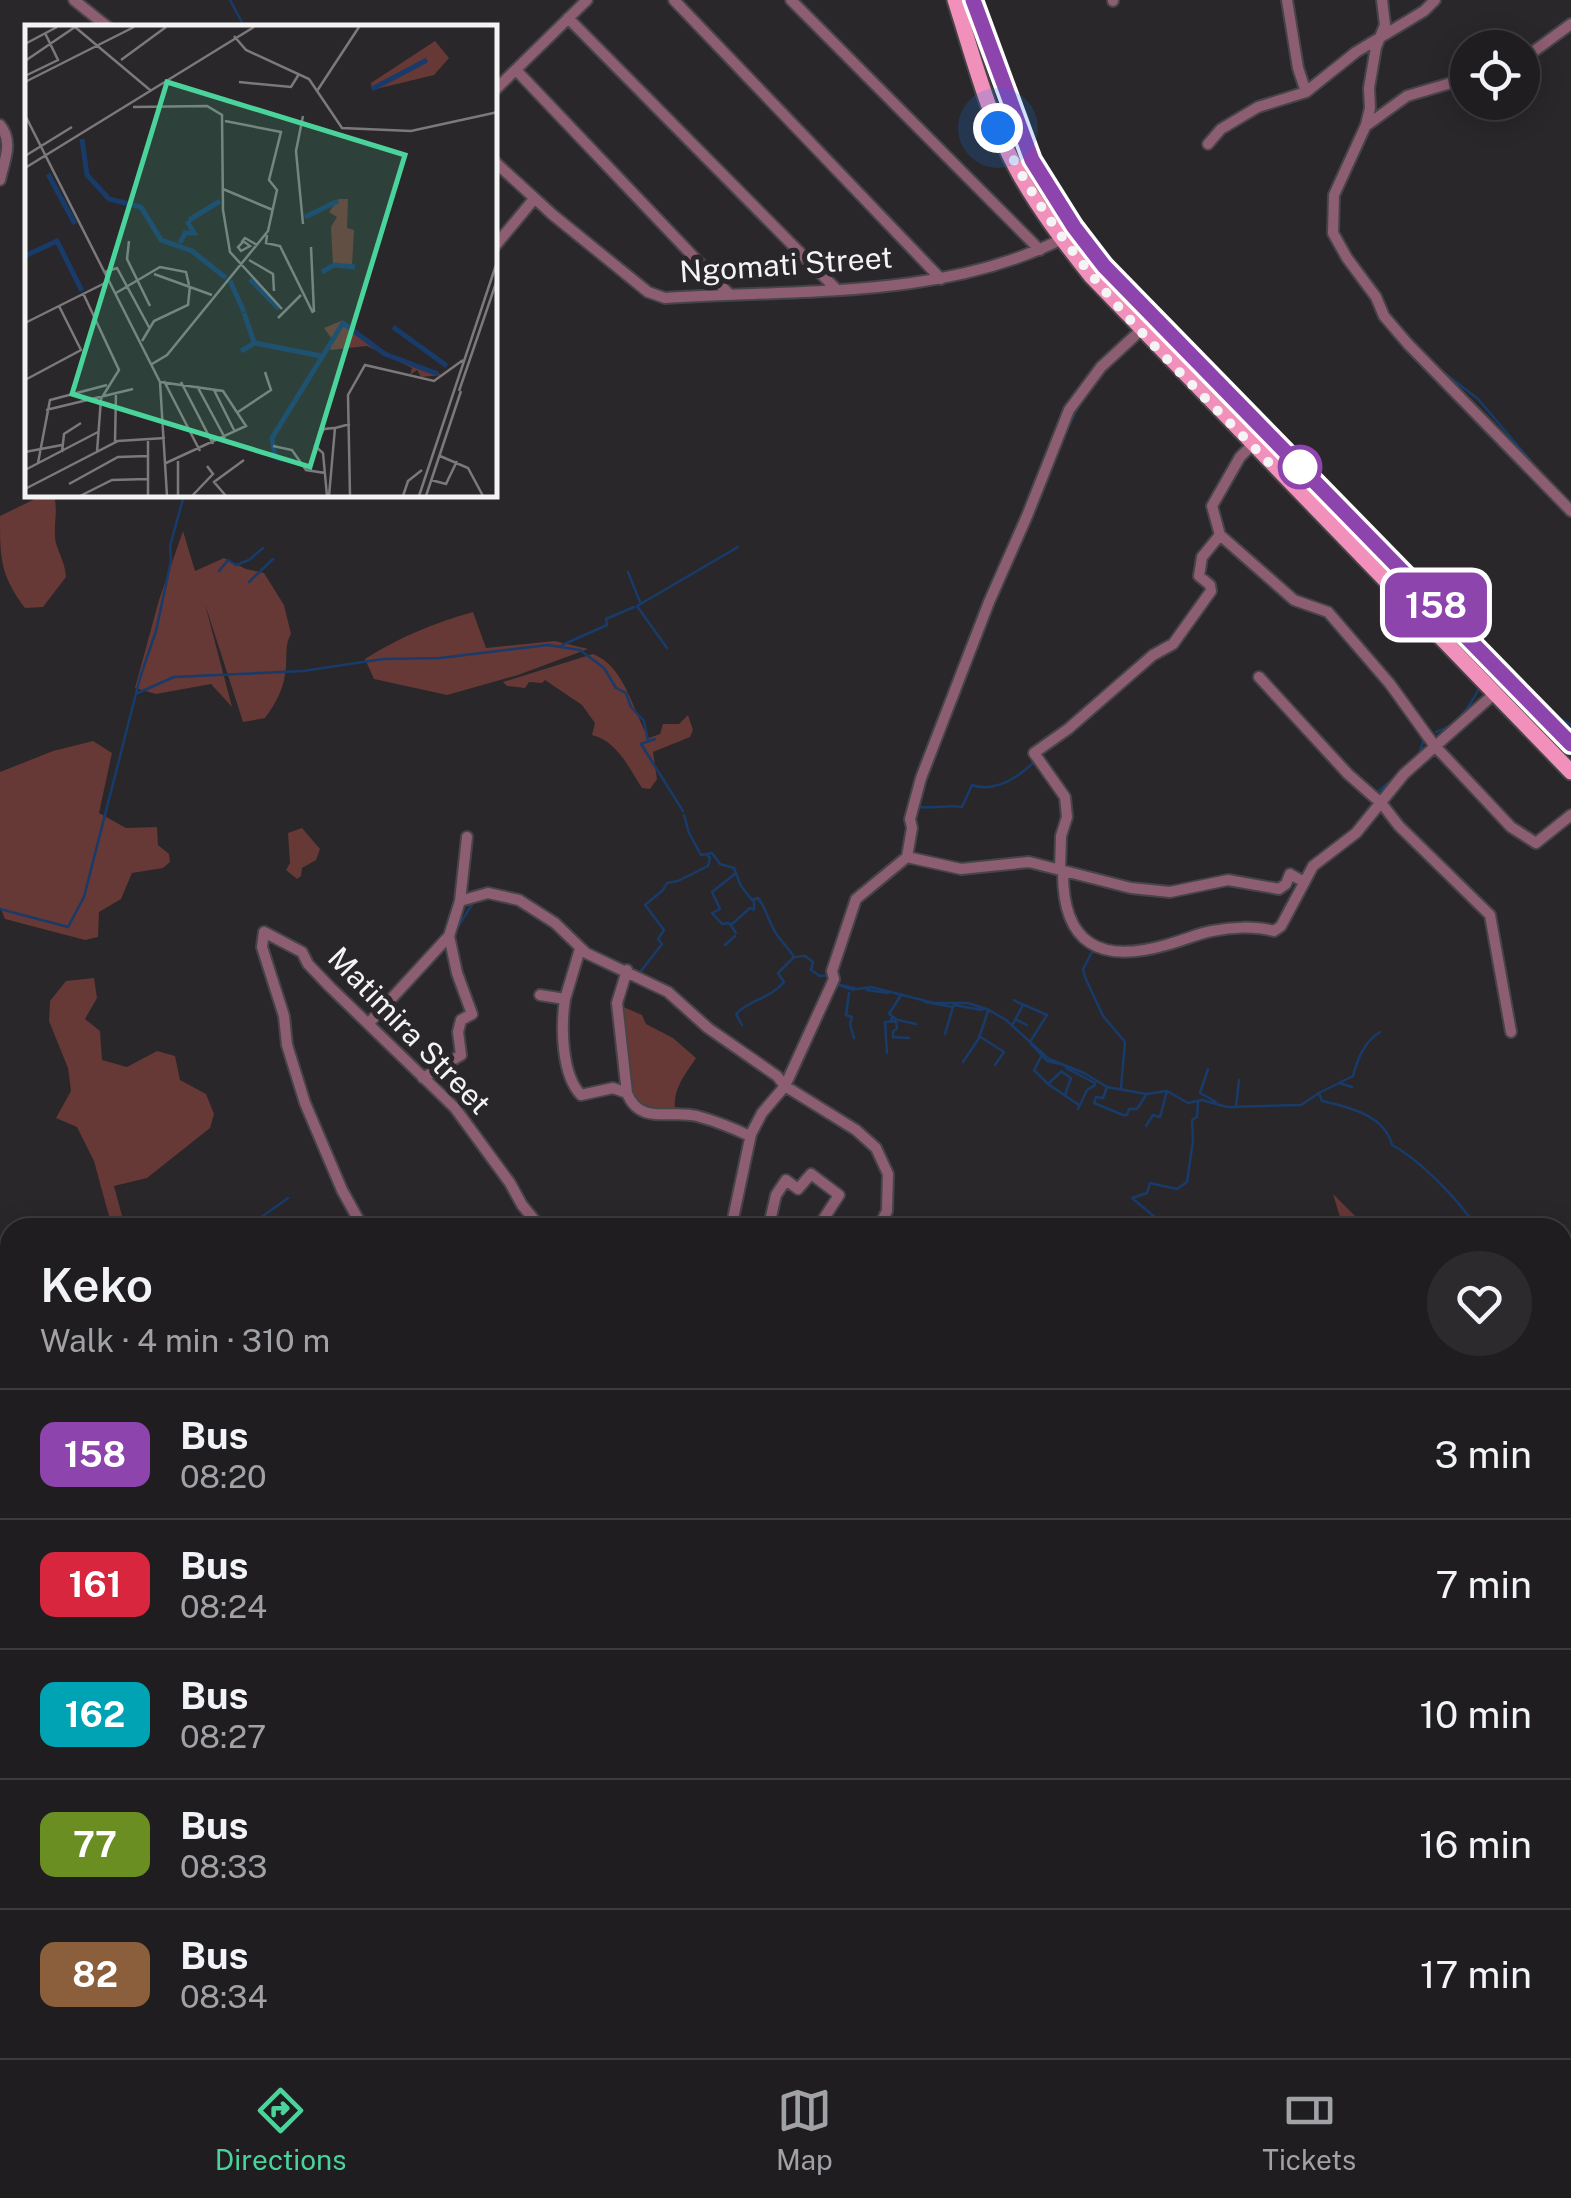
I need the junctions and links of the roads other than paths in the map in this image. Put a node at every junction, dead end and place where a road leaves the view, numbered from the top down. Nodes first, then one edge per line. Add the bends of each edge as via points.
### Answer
1 (74, 0) edge
2 (587, 0) edge
3 (674, 0) edge
4 (792, 0) edge
5 (955, 0) edge
6 (973, 0) edge
7 (1287, 0) edge
8 (1382, 0) edge
9 (1434, 0) edge
10 (568, 18) junction
11 (1571, 24) edge
12 (104, 25) edge
13 (1382, 35) junction
14 (1540, 47) edge
15 (516, 70) junction
16 (1450, 83) edge
17 (498, 87) edge
18 (1306, 92) junction
19 (1370, 108) junction
20 (1381, 116) junction
21 (0, 124) edge
22 (1366, 126) junction
23 (1208, 144) dead end
24 (498, 165) edge
25 (0, 180) edge
26 (534, 199) junction
27 (1062, 239) junction
28 (498, 242) edge
29 (1040, 250) junction
30 (941, 278) junction
31 (837, 290) junction
32 (730, 294) junction
33 (1141, 330) junction
34 (1248, 449) dead end
35 (1571, 511) edge
36 (1220, 535) junction
37 (1259, 676) dead end
38 (1494, 694) junction
39 (1570, 741) edge
40 (1434, 745) junction
41 (1571, 772) edge
42 (1382, 804) junction
43 (1571, 815) edge
44 (467, 837) dead end
45 (907, 858) junction
46 (1062, 871) junction
47 (1304, 882) junction
48 (460, 901) junction
49 (449, 936) junction
50 (580, 949) junction
51 (628, 970) junction
52 (540, 995) dead end
53 (565, 999) junction
54 (369, 1022) junction
55 (1510, 1032) dead end
56 (423, 1078) junction
57 (786, 1086) junction
58 (627, 1094) junction
59 (750, 1135) junction
60 (358, 1218) edge
61 (533, 1218) edge
62 (733, 1218) edge
63 (771, 1218) edge
64 (824, 1218) edge
65 (884, 1218) edge

1 - 12 street
2 - 10 street
3 - 30 street
4 - 29 street
5 - 27 main road via 1010,154
6 - 39 main road via 1032,160 1104,266
7 - 18 street
8 - 13 street
9 - 13 street
10 - 15 street
10 - 31 street
11 - 14 street
13 - 18 street
13 - 19 street
15 - 17 street
15 - 32 street
16 - 20 street via 1408,96
18 - 23 street via 1258,107
19 - 20 street
19 - 22 street
20 - 22 street
21 - 25 street via 8,144
22 - 35 street via 1334,195 1334,233 1346,258 1408,344
24 - 26 street, Ngomati Street
26 - 28 street
26 - 32 street, Ngomati Street via 648,292 666,298
27 - 29 street, Ngomati Street
27 - 33 main road
29 - 30 street, Ngomati Street
30 - 31 street, Ngomati Street
31 - 32 street, Ngomati Street
33 - 38 main road
33 - 45 street via 1069,410 920,778
34 - 36 street via 1212,506
36 - 40 street via 1294,600 1328,612
36 - 46 street via 1202,557 1199,576 1211,591 1173,644 1034,752 1064,796
37 - 42 street
38 - 40 street
38 - 41 main road
40 - 42 street
40 - 43 street via 1531,841 1541,841
42 - 47 street via 1312,866
42 - 55 street via 1490,915
44 - 48 street
45 - 46 street via 961,869 1029,862
45 - 57 street via 856,899 834,979
46 - 47 street via 1170,892 1228,880 1279,889 1290,874
46 - 47 street via 1075,930 1105,951 1162,946 1212,931 1274,930
48 - 49 street
48 - 50 street via 488,894 519,900
49 - 54 street
49 - 56 street via 472,1014 458,1032 460,1055
50 - 51 street
50 - 53 street
51 - 57 street via 668,992
51 - 58 street via 617,1003
52 - 53 street
53 - 58 street via 563,1040 575,1088 581,1095 613,1088
54 - 56 street, Matimira Street
54 - 60 street, Matimira Street via 302,952 264,932 262,947 294,1069
56 - 61 street, Matimira Street via 464,1120
57 - 59 street
57 - 65 street via 876,1148 888,1174
58 - 59 street via 647,1114 694,1115
59 - 62 street
63 - 64 street via 786,1180 798,1189 811,1174 839,1195

